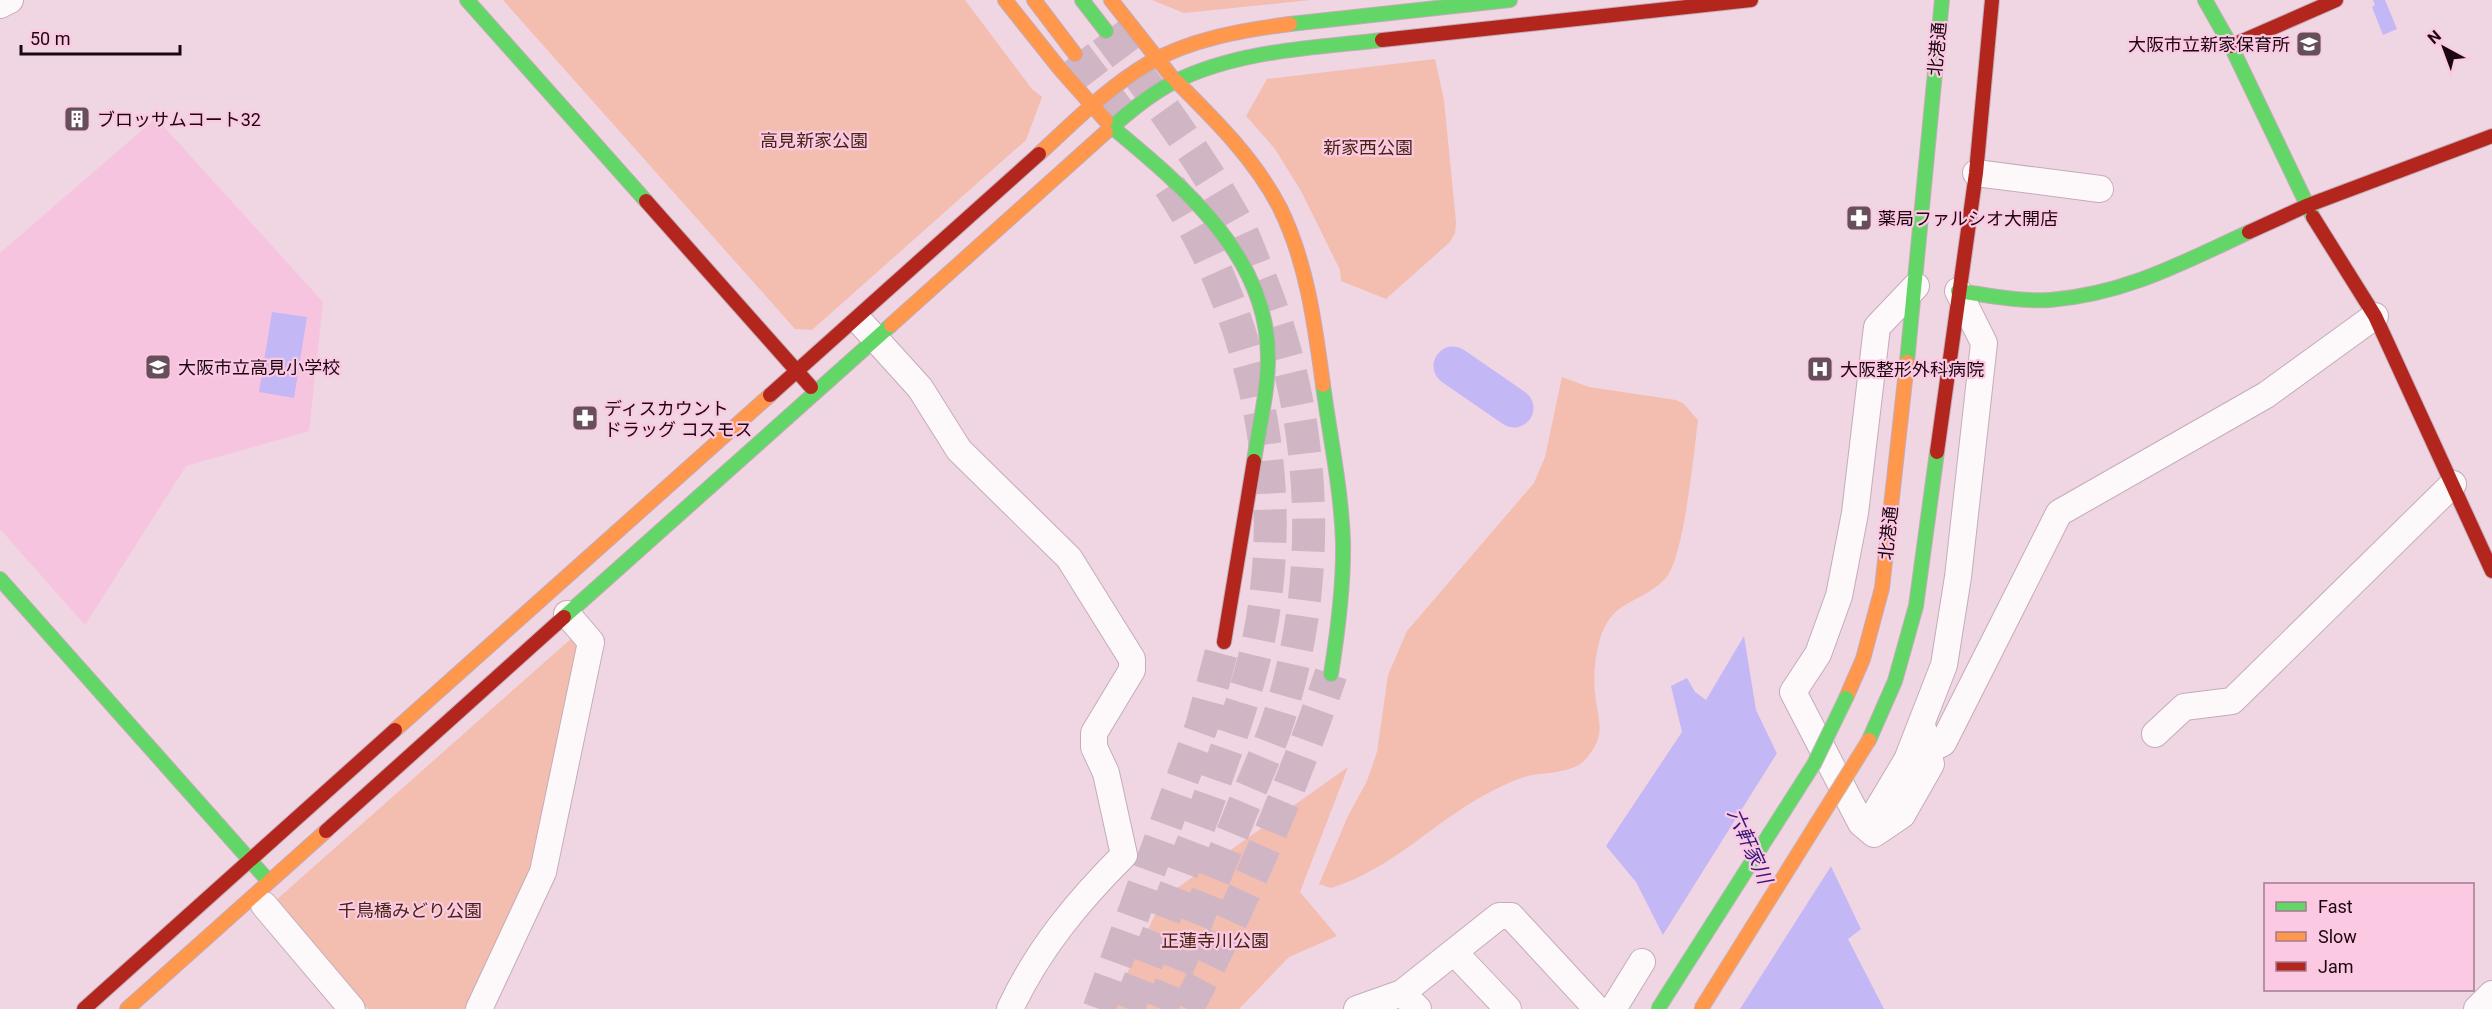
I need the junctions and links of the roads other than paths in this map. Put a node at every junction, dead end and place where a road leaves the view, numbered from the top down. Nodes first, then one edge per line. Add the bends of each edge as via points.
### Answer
1 (10, 0) edge
2 (467, 0) edge
3 (1005, 0) edge
4 (1034, 0) edge
5 (1082, 0) edge
6 (1111, 0) edge
7 (1510, 0) edge
8 (1751, 0) edge
9 (1942, 0) edge
10 (1992, 0) edge
11 (2205, 0) edge
12 (2336, 0) edge
13 (0, 5) edge
14 (1106, 31) tunnel mouth
15 (2231, 46) junction
16 (1075, 54) tunnel mouth
17 (1156, 60) junction
18 (1176, 81) junction
19 (1092, 106) junction
20 (1113, 127) junction
21 (2492, 136) edge
22 (1976, 173) junction
23 (2100, 189) dead end
24 (2306, 206) junction
25 (1916, 286) junction
26 (1958, 291) junction
27 (2375, 316) junction
28 (856, 317) junction
29 (876, 339) junction
30 (796, 370) junction
31 (816, 392) junction
32 (2453, 484) junction
33 (2492, 571) edge
34 (0, 579) edge
35 (567, 614) junction
36 (1224, 642) tunnel mouth
37 (1331, 674) tunnel mouth
38 (2156, 734) dead end
39 (1918, 755) junction
40 (250, 859) junction
41 (266, 893) junction
42 (1455, 953) junction
43 (2492, 994) edge
44 (1410, 1001) edge
45 (84, 1009) edge
46 (127, 1009) edge
47 (352, 1009) edge
48 (479, 1009) edge
49 (1010, 1009) edge
50 (1357, 1009) edge
51 (1508, 1009) edge
52 (1597, 1009) edge
53 (1613, 1009) edge
54 (1658, 1009) edge
55 (1666, 1009) edge
56 (1701, 1009) edge
57 (2477, 1009) edge

1 - 13 street
2 - 30 main road
3 - 19 main road
4 - 16 main road
5 - 14 main road
6 - 17 main road
7 - 17 main road via 1262,28 1194,44
8 - 18 main road via 1298,48 1235,60
9 - 25 main road, 北港通
10 - 22 main road, 北港通
11 - 15 main road
12 - 15 main road
15 - 24 main road
17 - 18 main road
17 - 19 main road
18 - 20 main road
18 - 37 main road via 1223,127 1258,171 1280,208 1311,298 1341,504 1341,617
19 - 20 main road
19 - 28 main road
20 - 29 main road
20 - 36 main road via 1174,178 1225,233 1243,263 1263,321 1268,355 1265,393
21 - 24 main road
22 - 23 street
22 - 26 main road, 北港通
24 - 26 main road via 2153,277 2104,293 2027,300
24 - 27 main road
25 - 39 street via 1877,327 1855,513 1839,596 1818,654 1793,692 1861,823 1870,822
25 - 54 main road, 北港通, bridge via 1882,588 1863,659 1814,764
26 - 39 street via 1984,343 1958,577 1944,665 1922,724
26 - 56 main road, 北港通, bridge via 1916,606 1895,681 1869,740
27 - 32 main road
27 - 39 street via 2266,395 2059,513 1943,743
28 - 29 street
28 - 30 main road
29 - 31 main road
29 - 49 street via 920,388 959,450 1069,558 1132,659 1132,670 1094,733 1094,747 1106,773 1125,855 1088,891 1043,948
30 - 31 main road
30 - 40 main road
31 - 35 main road
32 - 33 main road
32 - 38 street via 2232,701 2184,707
34 - 40 main road
35 - 41 main road
35 - 48 street via 591,642 543,872
40 - 41 main road
40 - 45 main road
41 - 46 main road
41 - 47 street
42 - 44 street
42 - 51 street
42 - 52 street via 1499,916 1511,916
43 - 57 street
44 - 50 street
53 - 55 street via 1642,962

